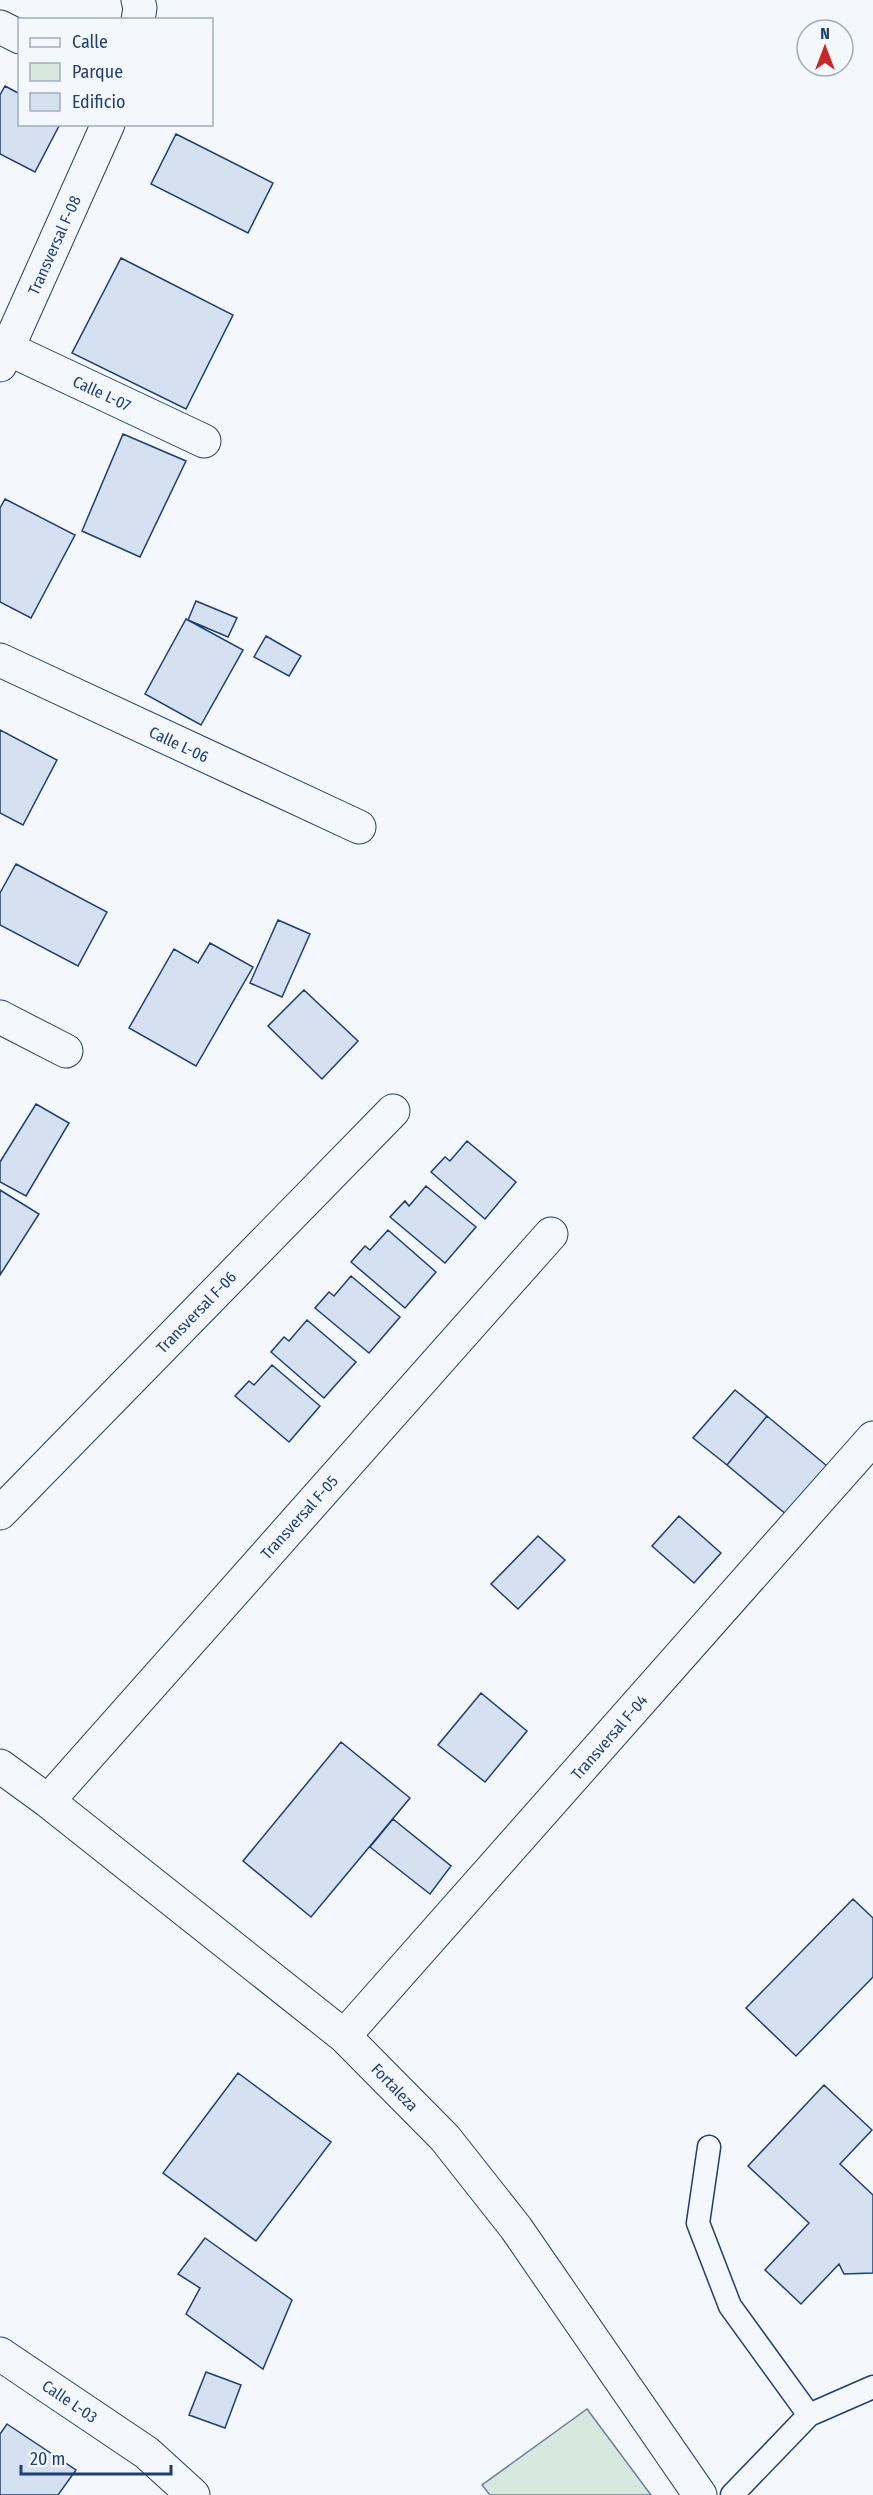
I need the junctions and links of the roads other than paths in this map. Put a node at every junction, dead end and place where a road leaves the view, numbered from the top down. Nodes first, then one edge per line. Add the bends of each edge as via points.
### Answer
1 (138, 0) edge
2 (138, 18) edge
3 (0, 27) edge
4 (18, 36) edge
5 (107, 126) edge
6 (3, 352) edge
7 (204, 441) dead end
8 (0, 660) edge
9 (359, 827) dead end
10 (0, 1017) edge
11 (66, 1051) dead end
12 (393, 1111) dead end
13 (551, 1234) dead end
14 (873, 1438) edge
15 (0, 1513) edge
16 (0, 1766) edge
17 (48, 1801) junction
18 (344, 2036) junction
19 (709, 2147) dead end
20 (0, 2354) edge
21 (873, 2387) edge
22 (809, 2415) junction
23 (193, 2495) edge
24 (700, 2495) edge
25 (732, 2495) edge

1 - 2 street
3 - 4 street
5 - 6 street, Transversal F-08
6 - 7 street, Calle L-07
8 - 9 street, Calle L-06
10 - 11 street
12 - 15 street, Transversal F-06
13 - 17 street, Transversal F-05
14 - 18 street, Transversal F-04
16 - 17 street, Fortaleza
17 - 18 street, Fortaleza
18 - 24 street, Fortaleza via 445,2138 516,2228
19 - 22 lane via 698,2223 730,2306
20 - 23 street, Calle L-03 via 147,2453
21 - 22 lane
22 - 25 lane

